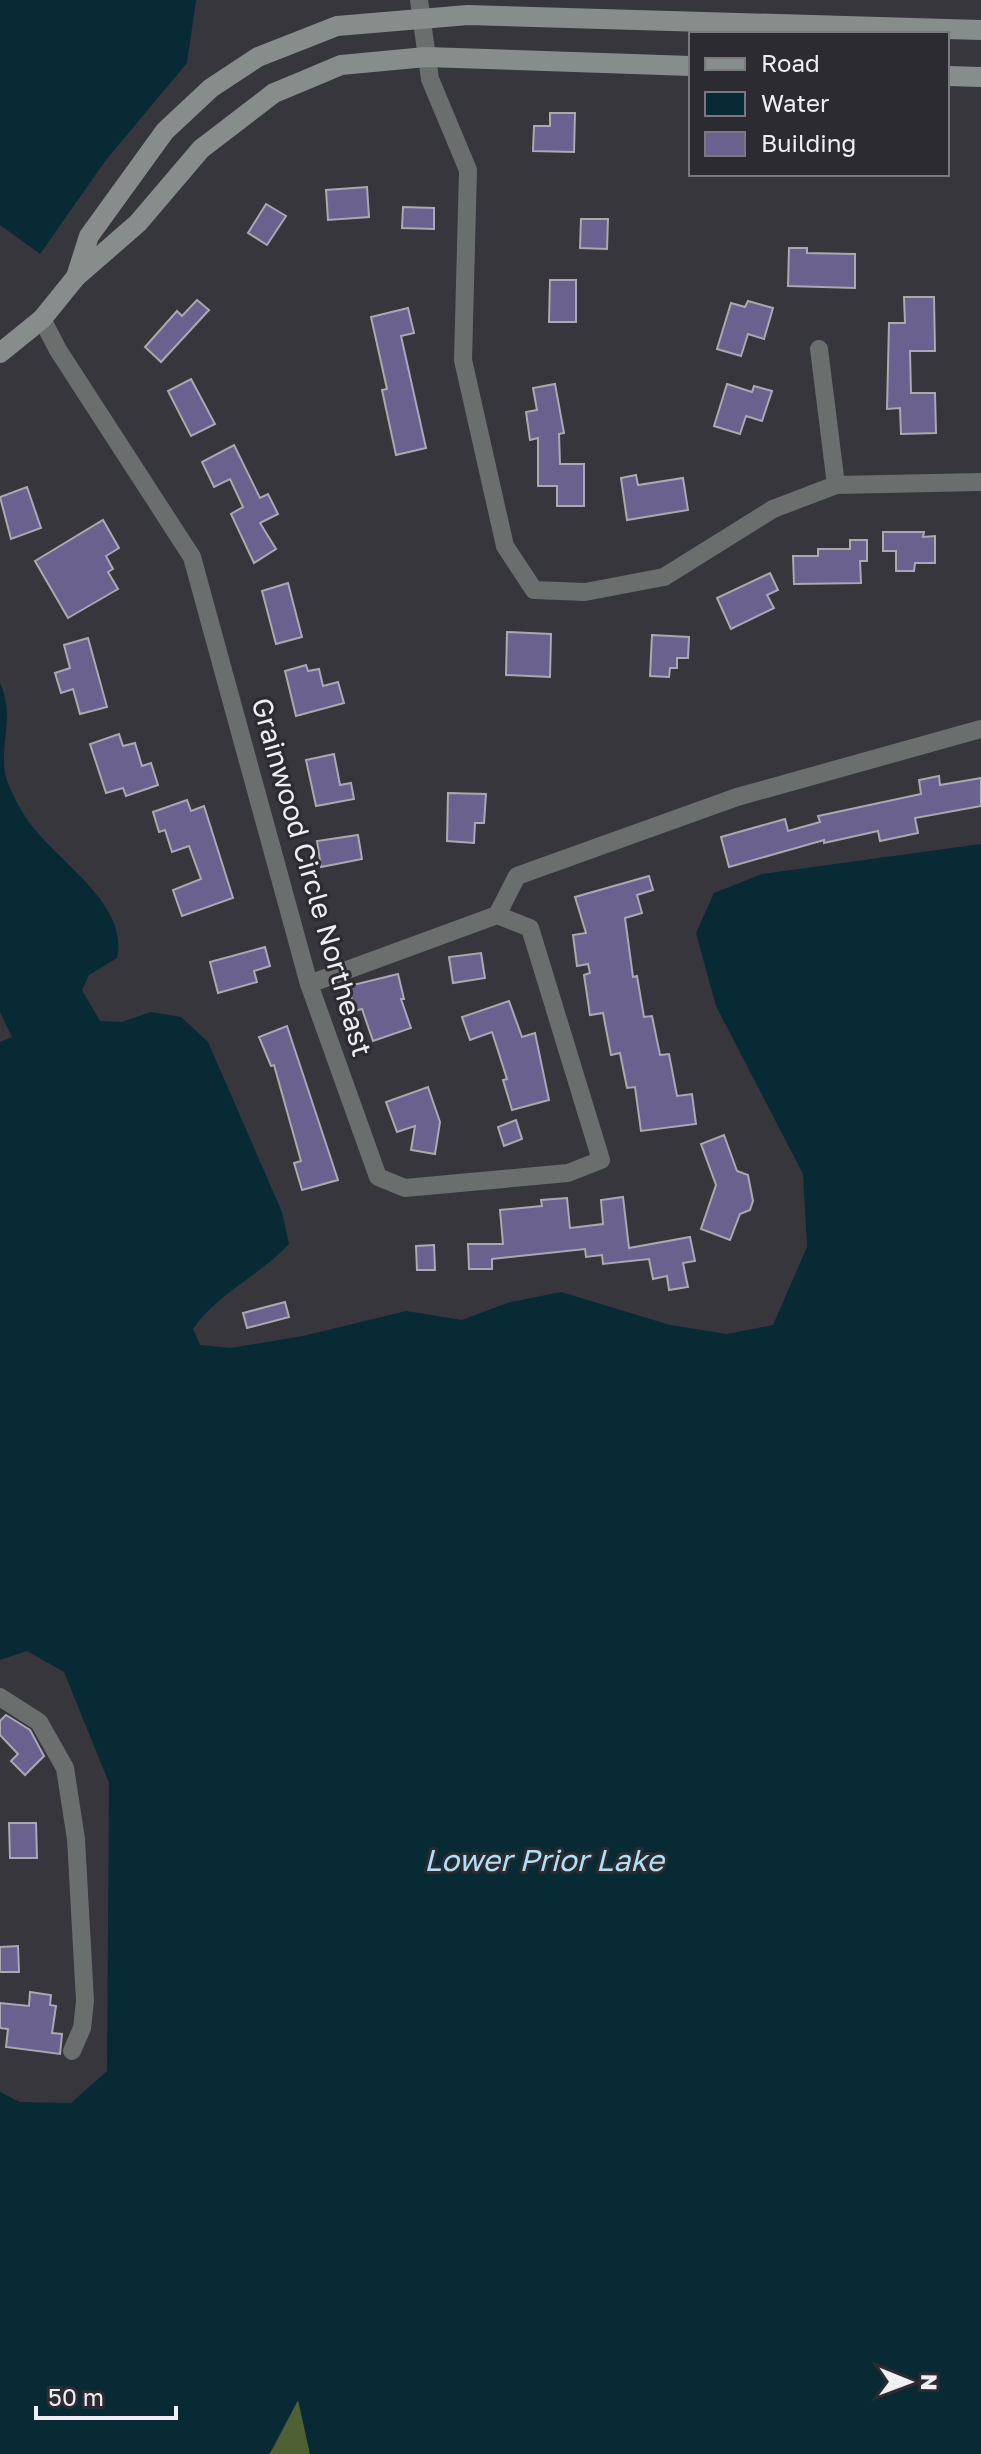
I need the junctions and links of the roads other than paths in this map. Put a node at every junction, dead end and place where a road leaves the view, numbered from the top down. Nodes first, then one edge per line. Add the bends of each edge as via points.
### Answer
1 (421, 17) edge
2 (981, 30) edge
3 (426, 57) junction
4 (689, 66) edge
5 (949, 76) edge
6 (981, 77) edge
7 (76, 277) junction
8 (42, 319) junction
9 (819, 349) dead end
10 (0, 353) edge
11 (981, 482) edge
12 (836, 485) junction
13 (981, 729) edge
14 (497, 915) junction
15 (309, 984) junction
16 (0, 1697) edge
17 (72, 2051) dead end

1 - 2 main road
1 - 3 street
1 - 7 main road via 337,26 258,57 211,88 165,131 89,236
3 - 4 main road
3 - 7 main road via 341,65 274,93 201,149 138,223
3 - 12 street via 444,119 468,170 463,360 505,546 534,590 585,592 664,577 773,509
5 - 6 main road
7 - 8 main road
8 - 10 main road
8 - 15 street, Grainwood Circle Northeast via 192,557
9 - 12 street
11 - 12 street
13 - 14 street via 737,797 517,876
14 - 15 street
14 - 15 street, Grainwood Circle Northeast via 530,928 601,1160 568,1173 405,1188 378,1177
16 - 17 street via 39,1722 65,1768 76,1839 85,2001

